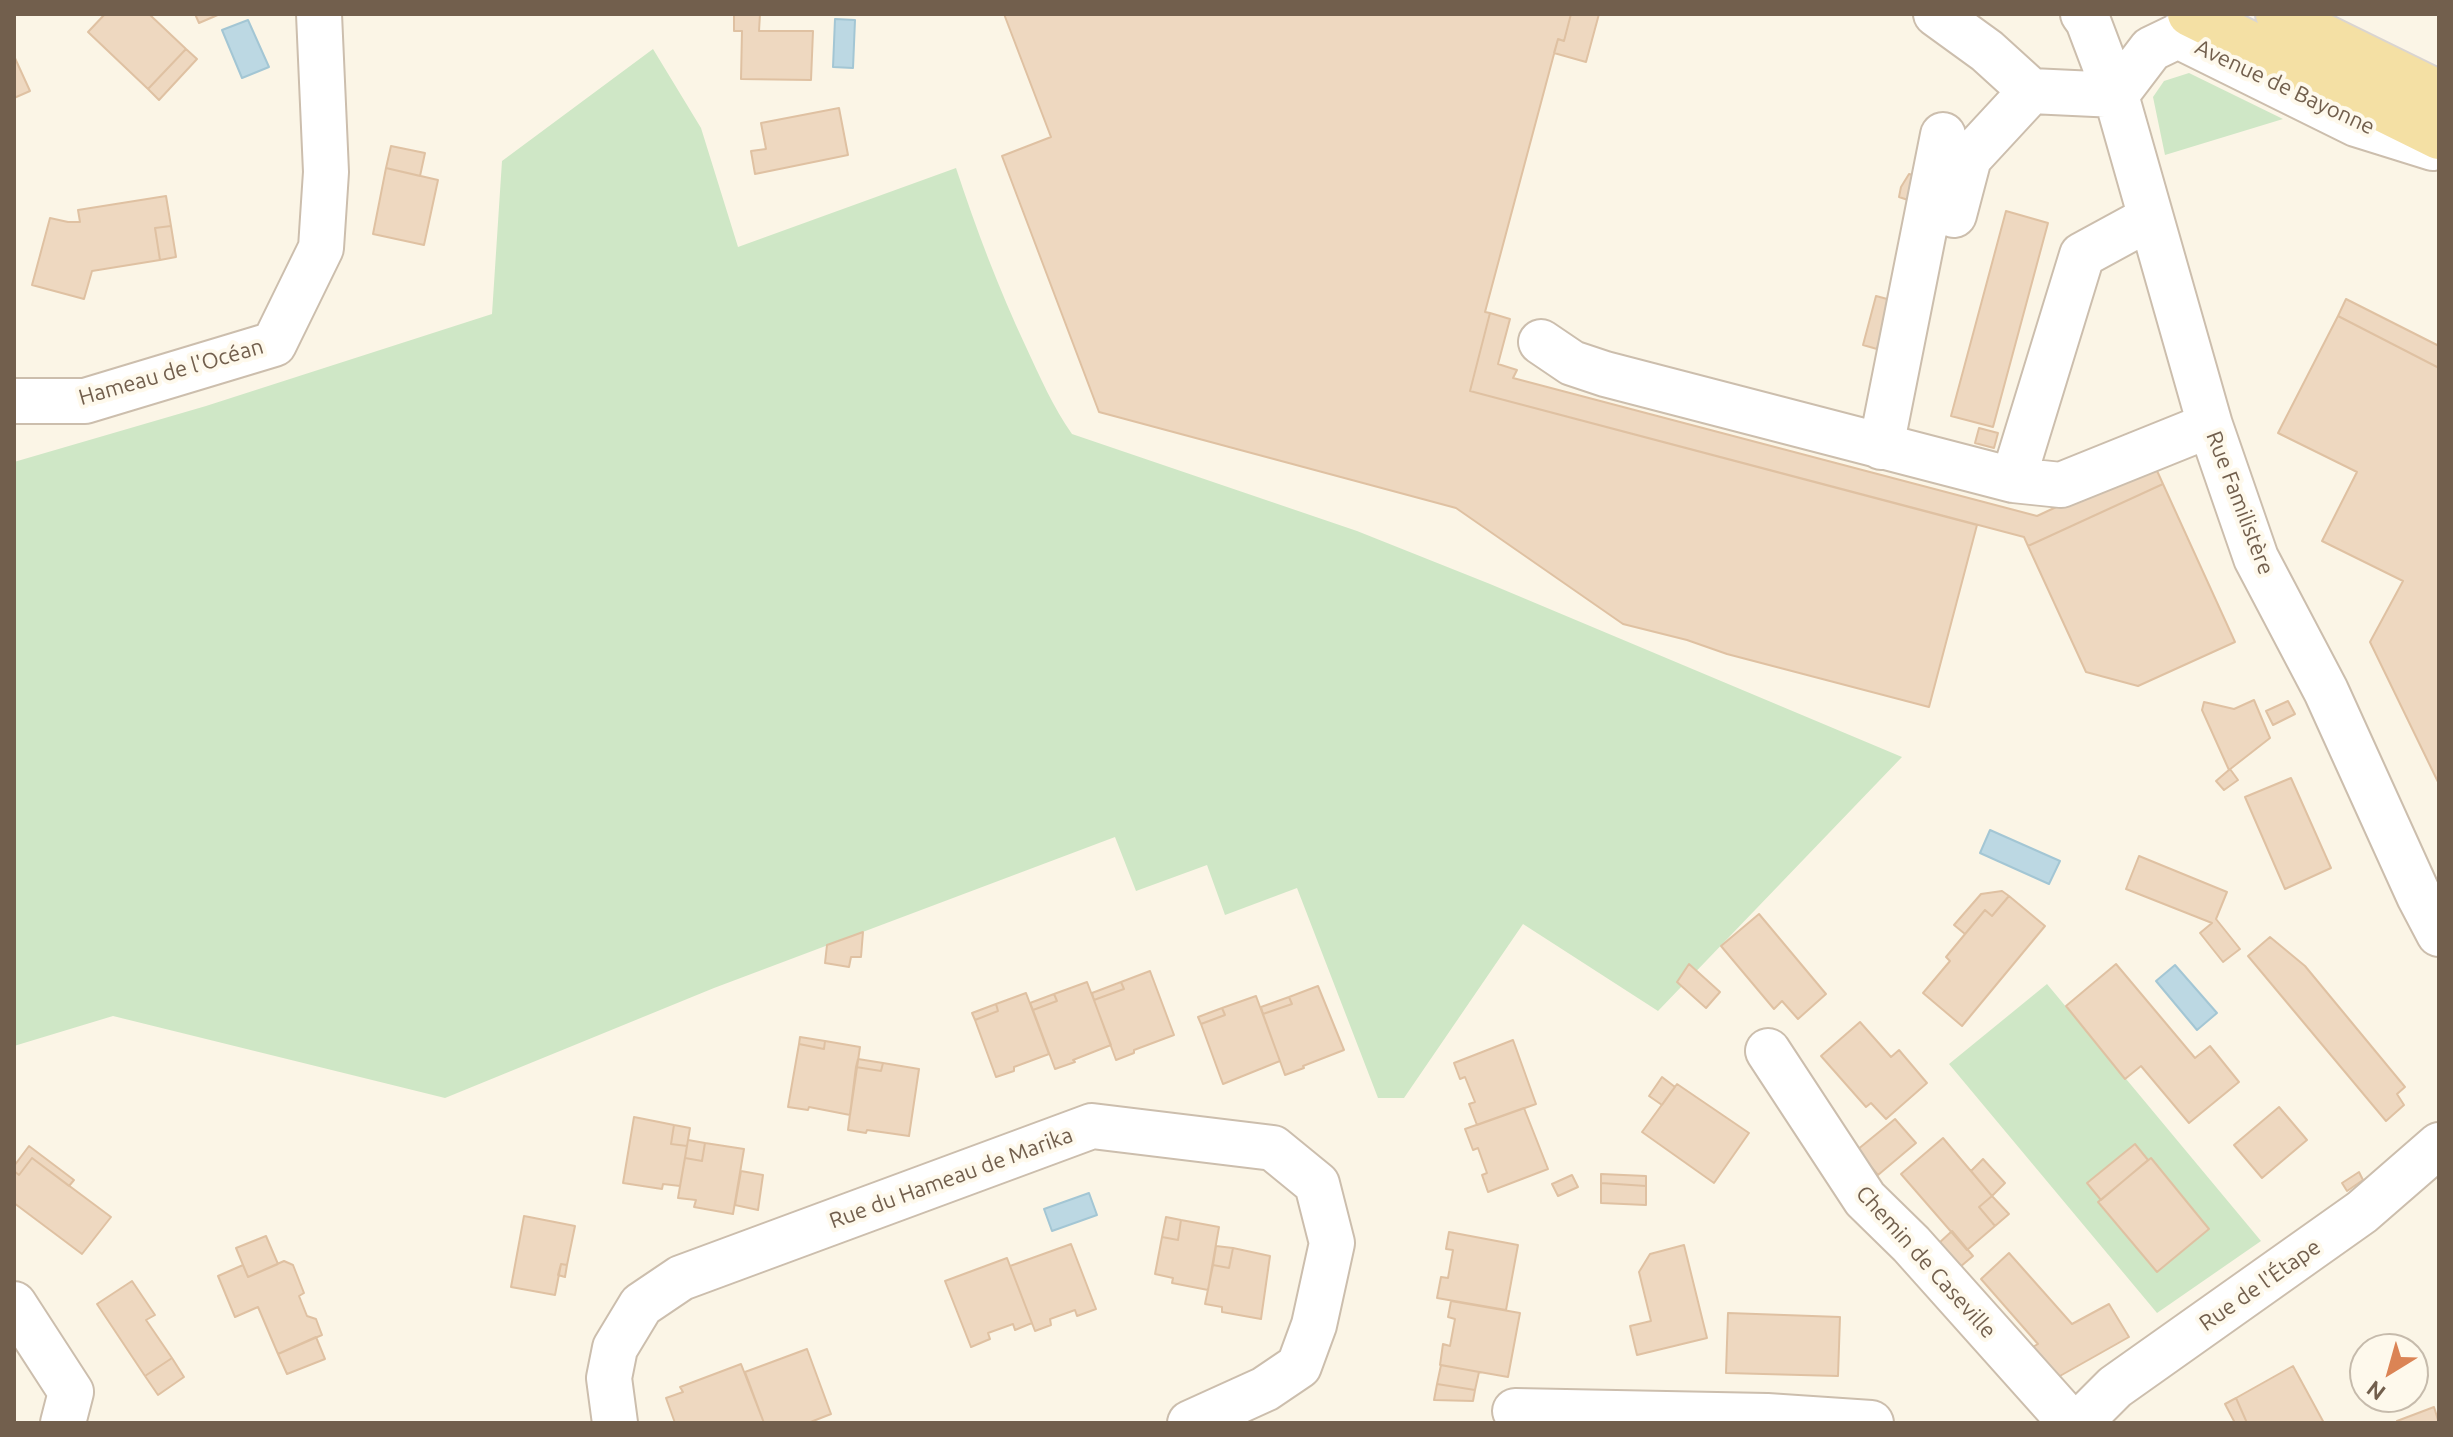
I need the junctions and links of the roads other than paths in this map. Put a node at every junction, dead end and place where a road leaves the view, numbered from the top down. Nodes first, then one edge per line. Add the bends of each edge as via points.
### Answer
1 (319, 14) edge
2 (1936, 14) edge
3 (2239, 14) edge
4 (2278, 14) edge
5 (2087, 16) edge
6 (2184, 25) edge
7 (2386, 67) junction
8 (2031, 91) junction
9 (2439, 93) edge
10 (2116, 95) junction
11 (1943, 135) dead end
12 (2439, 137) edge
13 (2439, 149) edge
14 (2150, 218) junction
15 (1912, 327) dead end
16 (1541, 342) dead end
17 (14, 401) edge
18 (2210, 425) junction
19 (1881, 447) junction
20 (2013, 480) junction
21 (2439, 934) edge
22 (1768, 1051) dead end
23 (2439, 1145) edge
24 (14, 1304) edge
25 (1515, 1411) dead end
26 (63, 1423) edge
27 (615, 1423) edge
28 (1190, 1423) edge
29 (1871, 1423) edge
30 (2071, 1423) edge
31 (2079, 1423) edge

1 - 17 street, Hameau de l'Océan via 326,172 321,248 274,344 85,401
2 - 8 street
3 - 7 street via 2290,38
4 - 7 main road
5 - 10 street, Rue Familistère
6 - 10 street via 2151,49
6 - 12 main road, Avenue de Bayonne
6 - 13 street, Avenue de Bayonne via 2356,124
7 - 9 main road
8 - 10 street
8 - 15 street via 1969,158 1924,330
10 - 14 street, Rue Familistère
11 - 19 street
14 - 18 street, Rue Familistère
14 - 20 street via 2082,255
16 - 19 street via 1572,363 1605,374
18 - 20 street via 2061,485
18 - 21 street, Rue Familistère via 2256,558 2326,691
19 - 20 street
22 - 30 street, Chemin de Caseville via 1865,1199
23 - 31 street, Rue de l'Étape via 2362,1212 2115,1387
24 - 26 street via 71,1392
25 - 29 street
27 - 28 street, Rue du Hameau de Marika via 609,1378 615,1348 641,1305 681,1278 1092,1126 1273,1148 1317,1184 1332,1243 1299,1366 1265,1389

